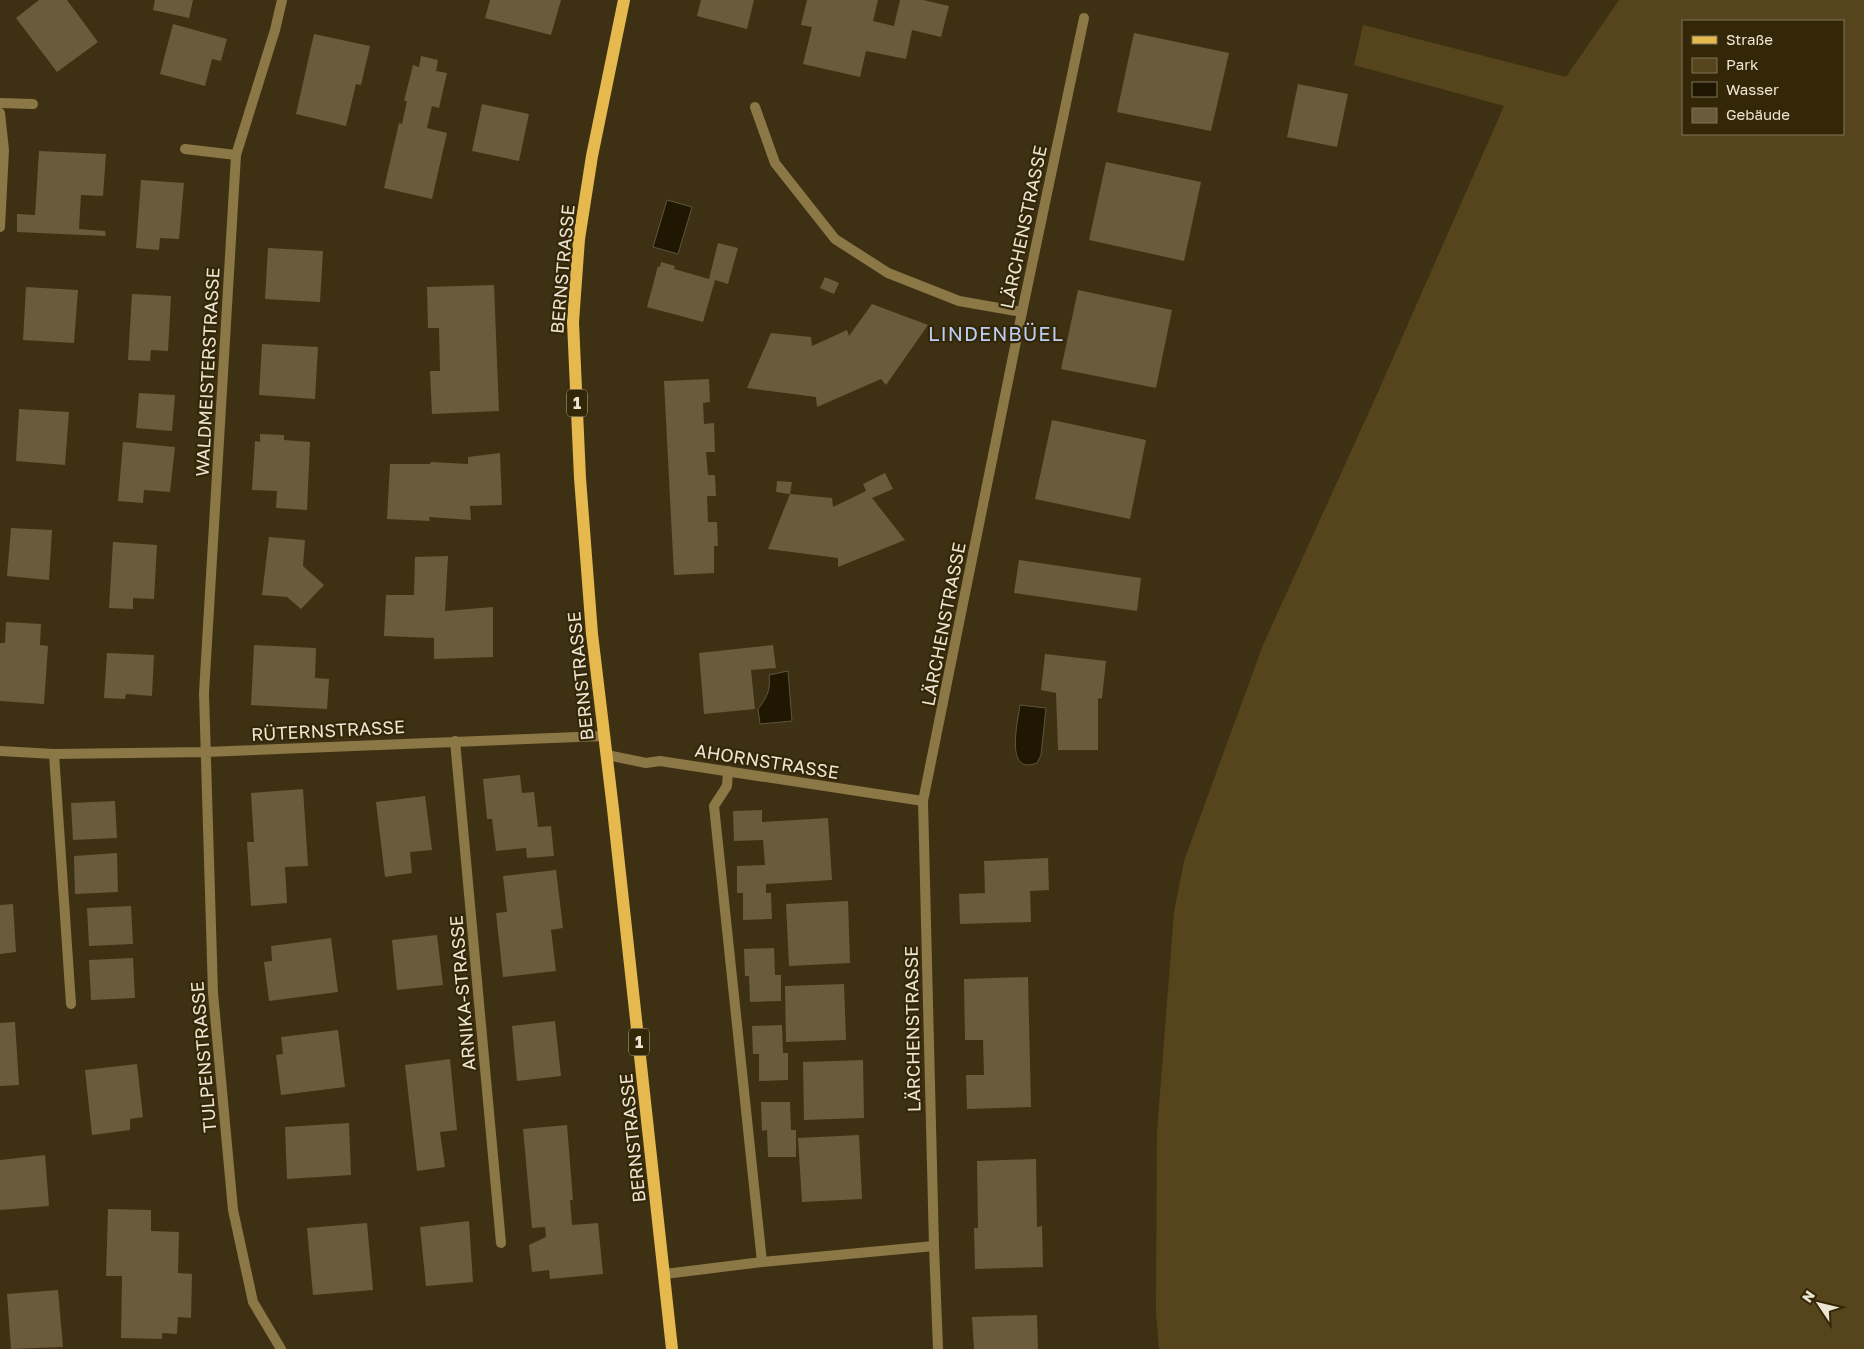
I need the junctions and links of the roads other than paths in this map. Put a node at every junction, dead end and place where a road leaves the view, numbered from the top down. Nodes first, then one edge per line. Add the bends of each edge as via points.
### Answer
1 (282, 0) edge
2 (624, 0) edge
3 (1084, 18) dead end
4 (0, 104) edge
5 (33, 104) dead end
6 (755, 107) dead end
7 (0, 113) edge
8 (186, 149) dead end
9 (236, 155) junction
10 (0, 227) edge
11 (1022, 312) junction
12 (604, 736) junction
13 (455, 741) junction
14 (0, 752) edge
15 (206, 752) junction
16 (54, 754) junction
17 (607, 755) junction
18 (728, 771) junction
19 (923, 801) junction
20 (71, 1004) dead end
21 (501, 1243) dead end
22 (934, 1246) junction
23 (762, 1262) junction
24 (665, 1274) junction
25 (281, 1349) edge
26 (672, 1349) edge
27 (938, 1349) edge

1 - 9 street, WALDMEISTERSTRASSE
2 - 12 main road, BERNSTRASSE / 1 via 592,156 579,239 573,322 590,614
3 - 11 street, LÄRCHENSTRASSE
4 - 5 street
6 - 11 street via 775,163 835,239 888,273 958,301
7 - 10 street via 4,150
8 - 9 street
9 - 15 street, WALDMEISTERSTRASSE via 204,693
11 - 19 street, LÄRCHENSTRASSE
12 - 13 street, RÜTERNSTRASSE
12 - 17 main road, BERNSTRASSE / 1
13 - 15 street, RÜTERNSTRASSE
13 - 21 street, ARNIKA-STRASSE
14 - 16 street, RÜTERNSTRASSE
15 - 16 street, RÜTERNSTRASSE
15 - 25 street, TULPENSTRASSE via 213,993 234,1210 253,1302
16 - 20 street
17 - 18 street, AHORNSTRASSE via 646,763 660,761
17 - 24 main road, BERNSTRASSE / 1
18 - 19 street, AHORNSTRASSE
18 - 23 street via 727,786 714,806
19 - 22 street, LÄRCHENSTRASSE
22 - 23 street
22 - 27 street, LÄRCHENSTRASSE
23 - 24 street
24 - 26 main road, BERNSTRASSE / 1

